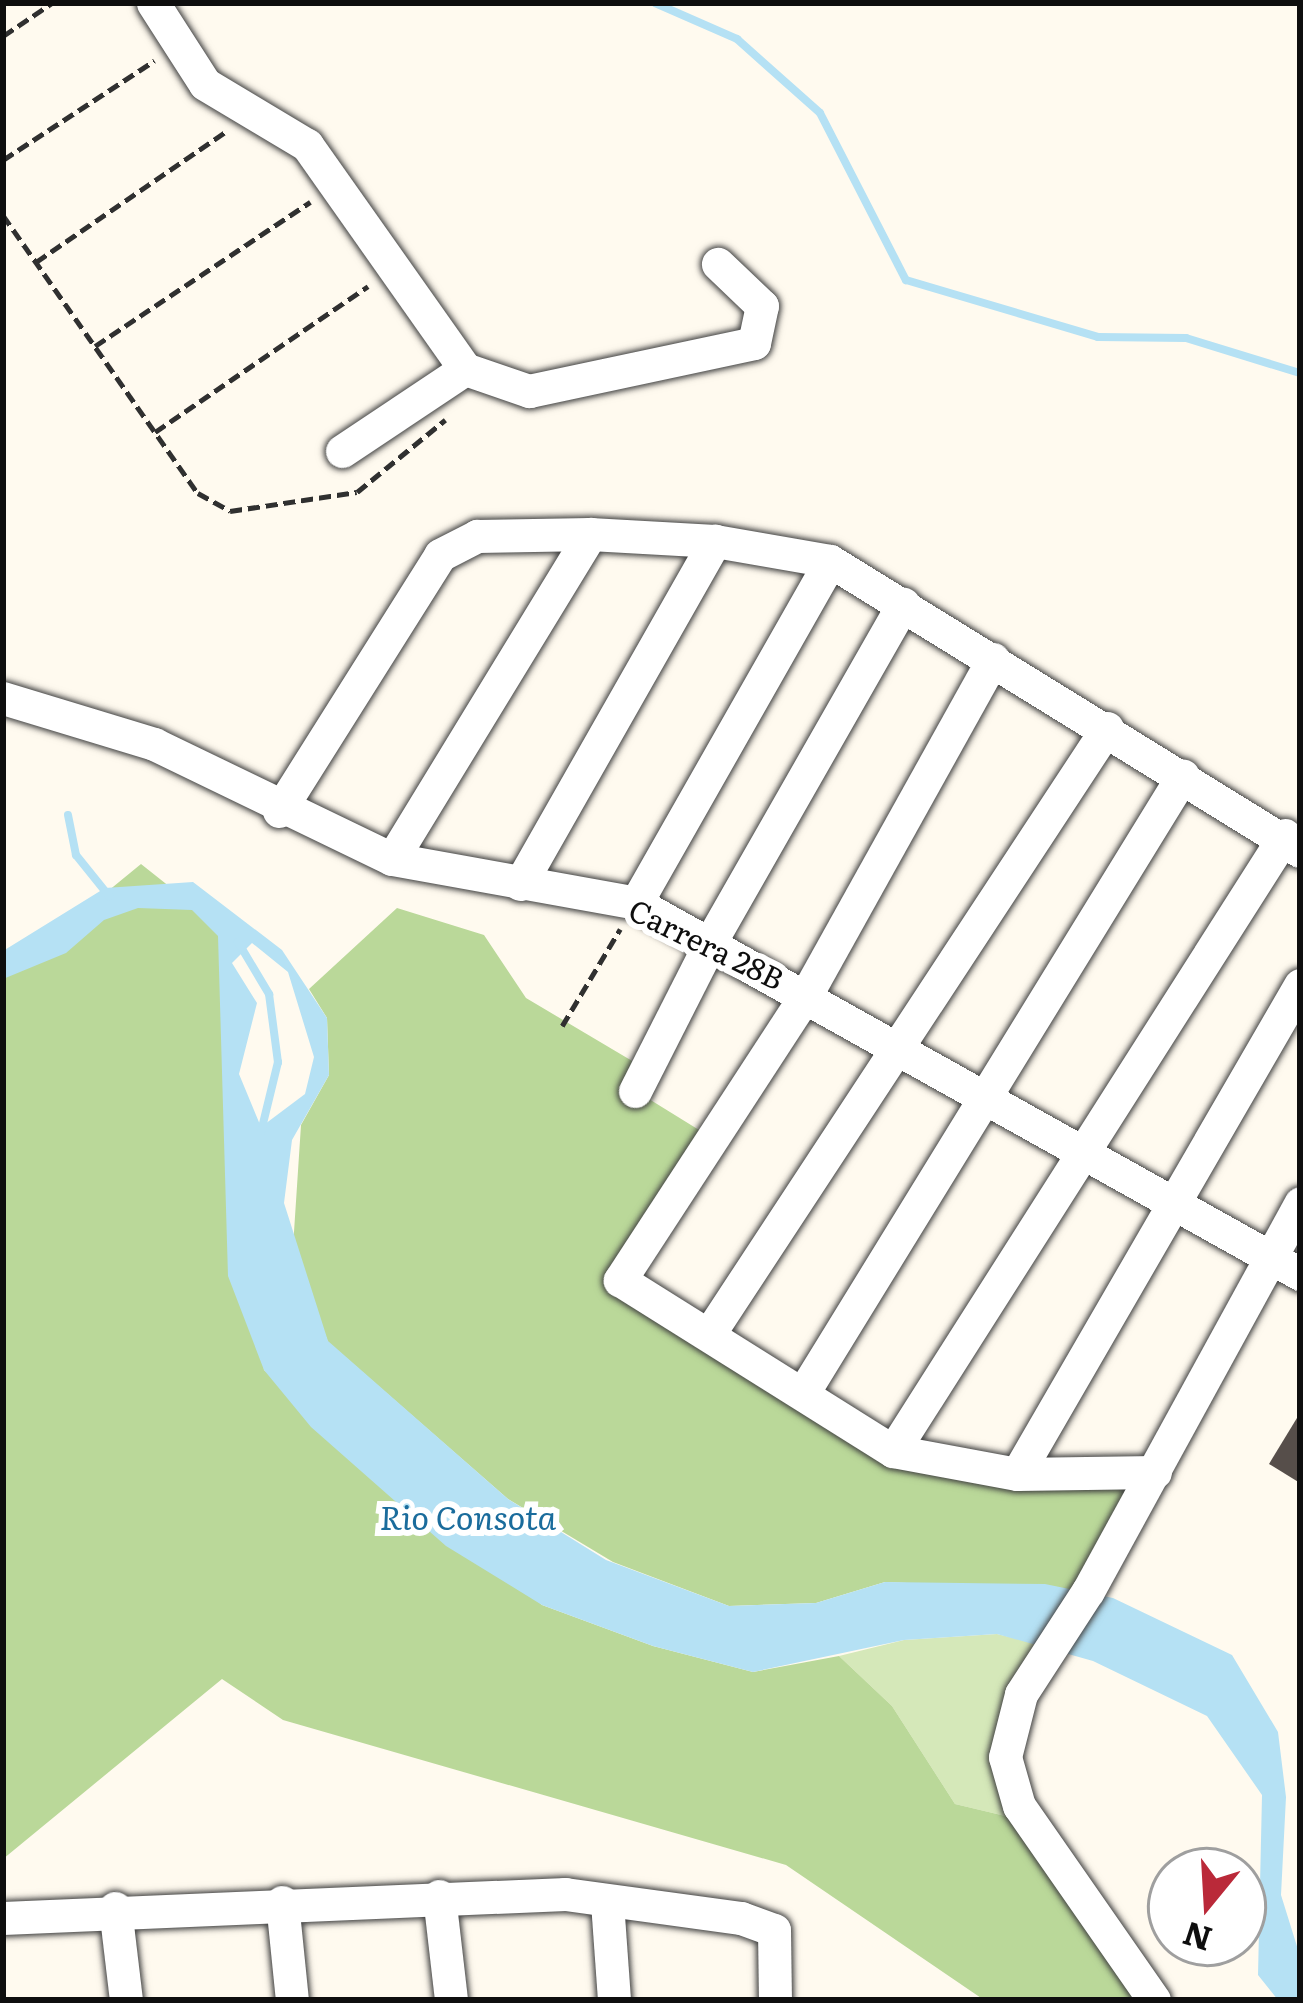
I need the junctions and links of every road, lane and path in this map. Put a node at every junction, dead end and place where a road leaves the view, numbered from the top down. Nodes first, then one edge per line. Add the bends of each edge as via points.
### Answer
1 (52, 3) edge
2 (153, 3) edge
3 (3, 35) edge
4 (179, 45) junction
5 (253, 113) junction
6 (3, 160) edge
7 (334, 185) junction
8 (3, 215) edge
9 (36, 262) junction
10 (718, 264) dead end
11 (393, 269) junction
12 (94, 346) junction
13 (480, 374) junction
14 (155, 432) junction
15 (342, 452) dead end
16 (590, 534) junction
17 (715, 541) junction
18 (830, 561) junction
19 (903, 604) junction
20 (993, 658) junction
21 (3, 698) edge
22 (1107, 728) junction
23 (1183, 775) junction
24 (279, 811) junction
25 (1293, 843) edge
26 (392, 860) junction
27 (520, 884) junction
28 (635, 903) junction
29 (712, 939) junction
30 (1300, 985) edge
31 (807, 993) junction
32 (562, 1026) dead end
33 (896, 1044) junction
34 (635, 1090) dead end
35 (991, 1096) junction
36 (1079, 1154) junction
37 (1169, 1203) junction
38 (1300, 1203) edge
39 (1268, 1256) junction
40 (1300, 1274) edge
41 (710, 1334) junction
42 (803, 1393) junction
43 (893, 1451) junction
44 (1155, 1472) junction
45 (1018, 1474) junction
46 (440, 1896) junction
47 (281, 1902) junction
48 (607, 1902) junction
49 (115, 1908) junction
50 (3, 1918) edge
51 (126, 2000) edge
52 (292, 2000) edge
53 (451, 2000) edge
54 (614, 2000) edge
55 (776, 2000) edge
56 (1154, 2000) edge

1 - 3 path
2 - 4 street
4 - 5 street via 205,84
4 - 6 path
5 - 7 street via 307,146
5 - 9 path
7 - 11 street
7 - 12 path
8 - 9 path
9 - 12 path
10 - 13 street via 762,306 754,343 529,391
11 - 13 street
11 - 14 path
12 - 14 path
13 - 14 path via 357,492 230,511 198,493
13 - 15 street
16 - 17 street
16 - 24 street via 477,536 440,555
16 - 26 street
17 - 18 street
17 - 27 street
18 - 19 street
18 - 28 street
19 - 20 street
19 - 29 street
20 - 22 street
20 - 31 street
21 - 24 street, Carrera 28B via 154,744
22 - 23 street
22 - 33 street
23 - 25 street
23 - 35 street
24 - 26 street, Carrera 28B
25 - 36 street
26 - 27 street, Carrera 28B
27 - 28 street, Carrera 28B
28 - 29 street, Carrera 28B
28 - 32 path
29 - 31 street, Carrera 28B
29 - 34 street
30 - 37 street
31 - 33 street, Carrera 28B
31 - 41 street via 620,1280
33 - 35 street, Carrera 28B
33 - 41 street
35 - 36 street, Carrera 28B
35 - 42 street
36 - 37 street, Carrera 28B
36 - 43 street
37 - 39 street, Carrera 28B
37 - 45 street
38 - 39 street
39 - 40 street, Carrera 28B
39 - 44 street
41 - 42 street
42 - 43 street
43 - 45 street
44 - 45 street
44 - 56 street via 1021,1694 1005,1757 1019,1806
46 - 47 street
46 - 48 street via 565,1894
46 - 53 street
47 - 49 street
47 - 52 street
48 - 54 street
48 - 55 street via 742,1918 774,1930
49 - 50 street
49 - 51 street

